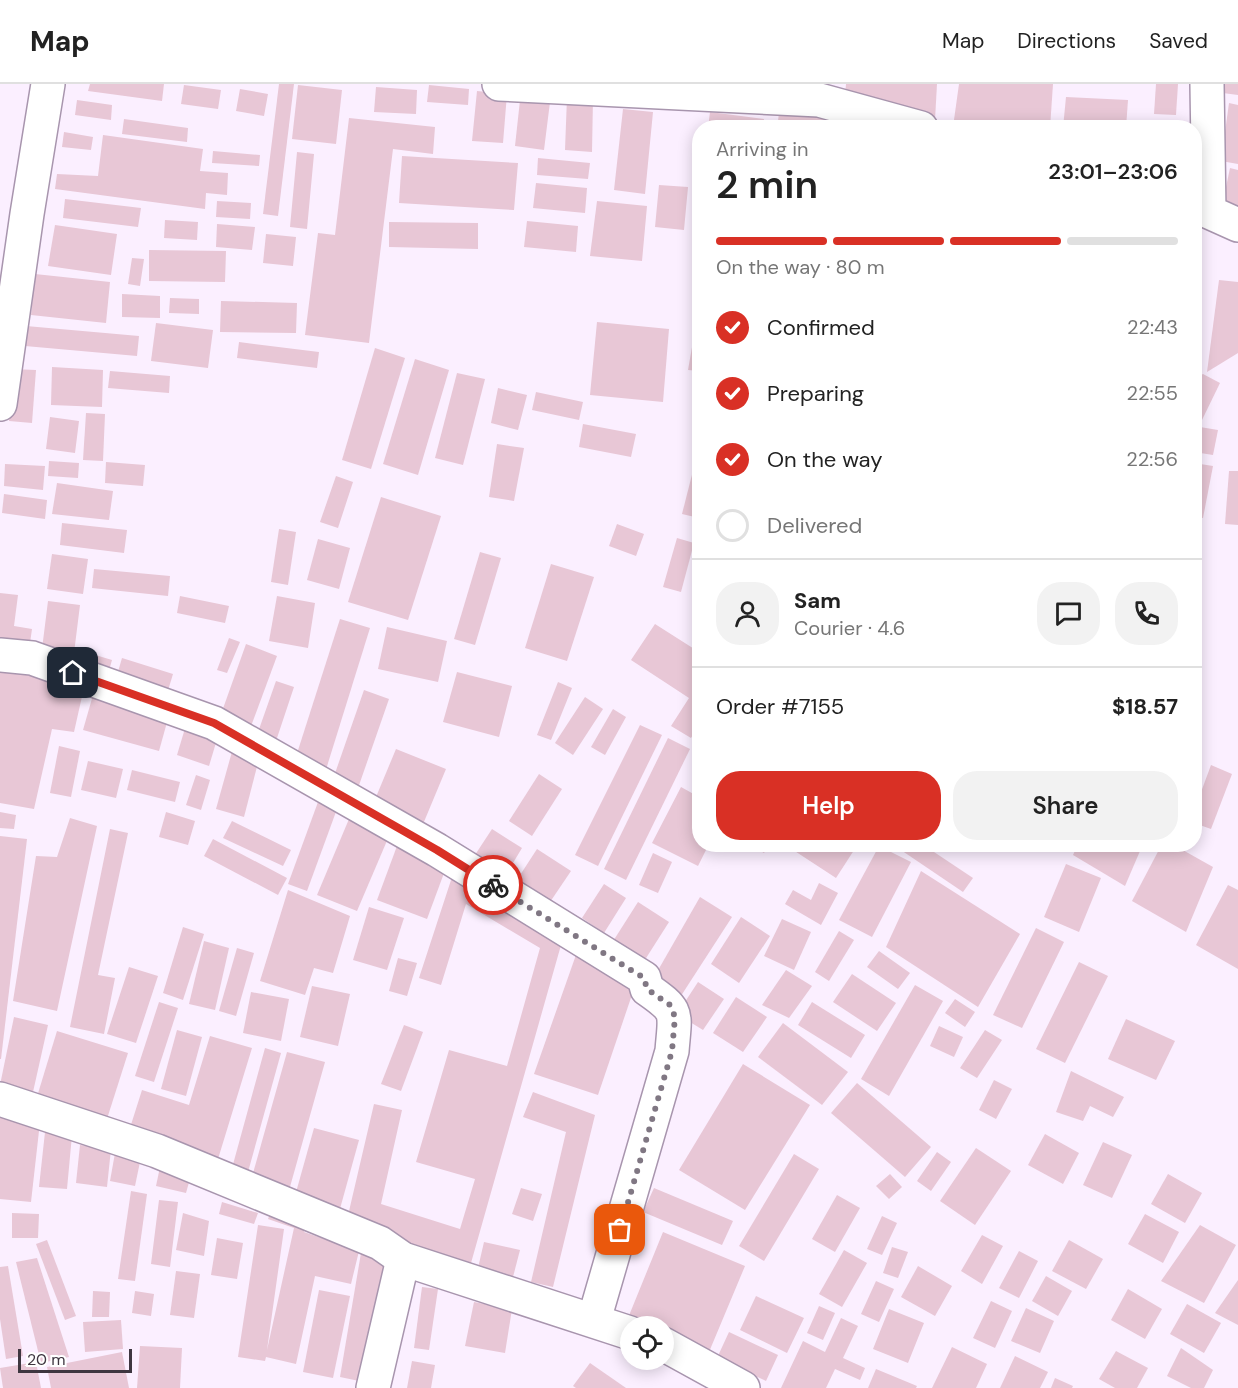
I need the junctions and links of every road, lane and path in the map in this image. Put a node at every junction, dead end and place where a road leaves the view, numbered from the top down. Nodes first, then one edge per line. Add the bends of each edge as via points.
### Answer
1 (48, 84) edge
2 (499, 84) edge
3 (1207, 84) edge
4 (892, 120) edge
5 (1202, 188) edge
6 (1202, 209) edge
7 (1238, 225) edge
8 (2, 371) edge
9 (0, 404) edge
10 (0, 655) edge
11 (0, 1100) edge
12 (403, 1258) junction
13 (594, 1320) junction
14 (620, 1329) edge
15 (674, 1350) edge
16 (373, 1388) edge
17 (743, 1388) edge

1 - 8 street
2 - 4 street via 819,100
3 - 5 street
6 - 7 street
8 - 9 street
10 - 13 street via 32,658 214,723 437,850 644,978 647,989 670,1005 675,1017 672,1051
11 - 12 street via 157,1150 380,1243
12 - 13 street
12 - 16 street
13 - 14 street
15 - 17 street

